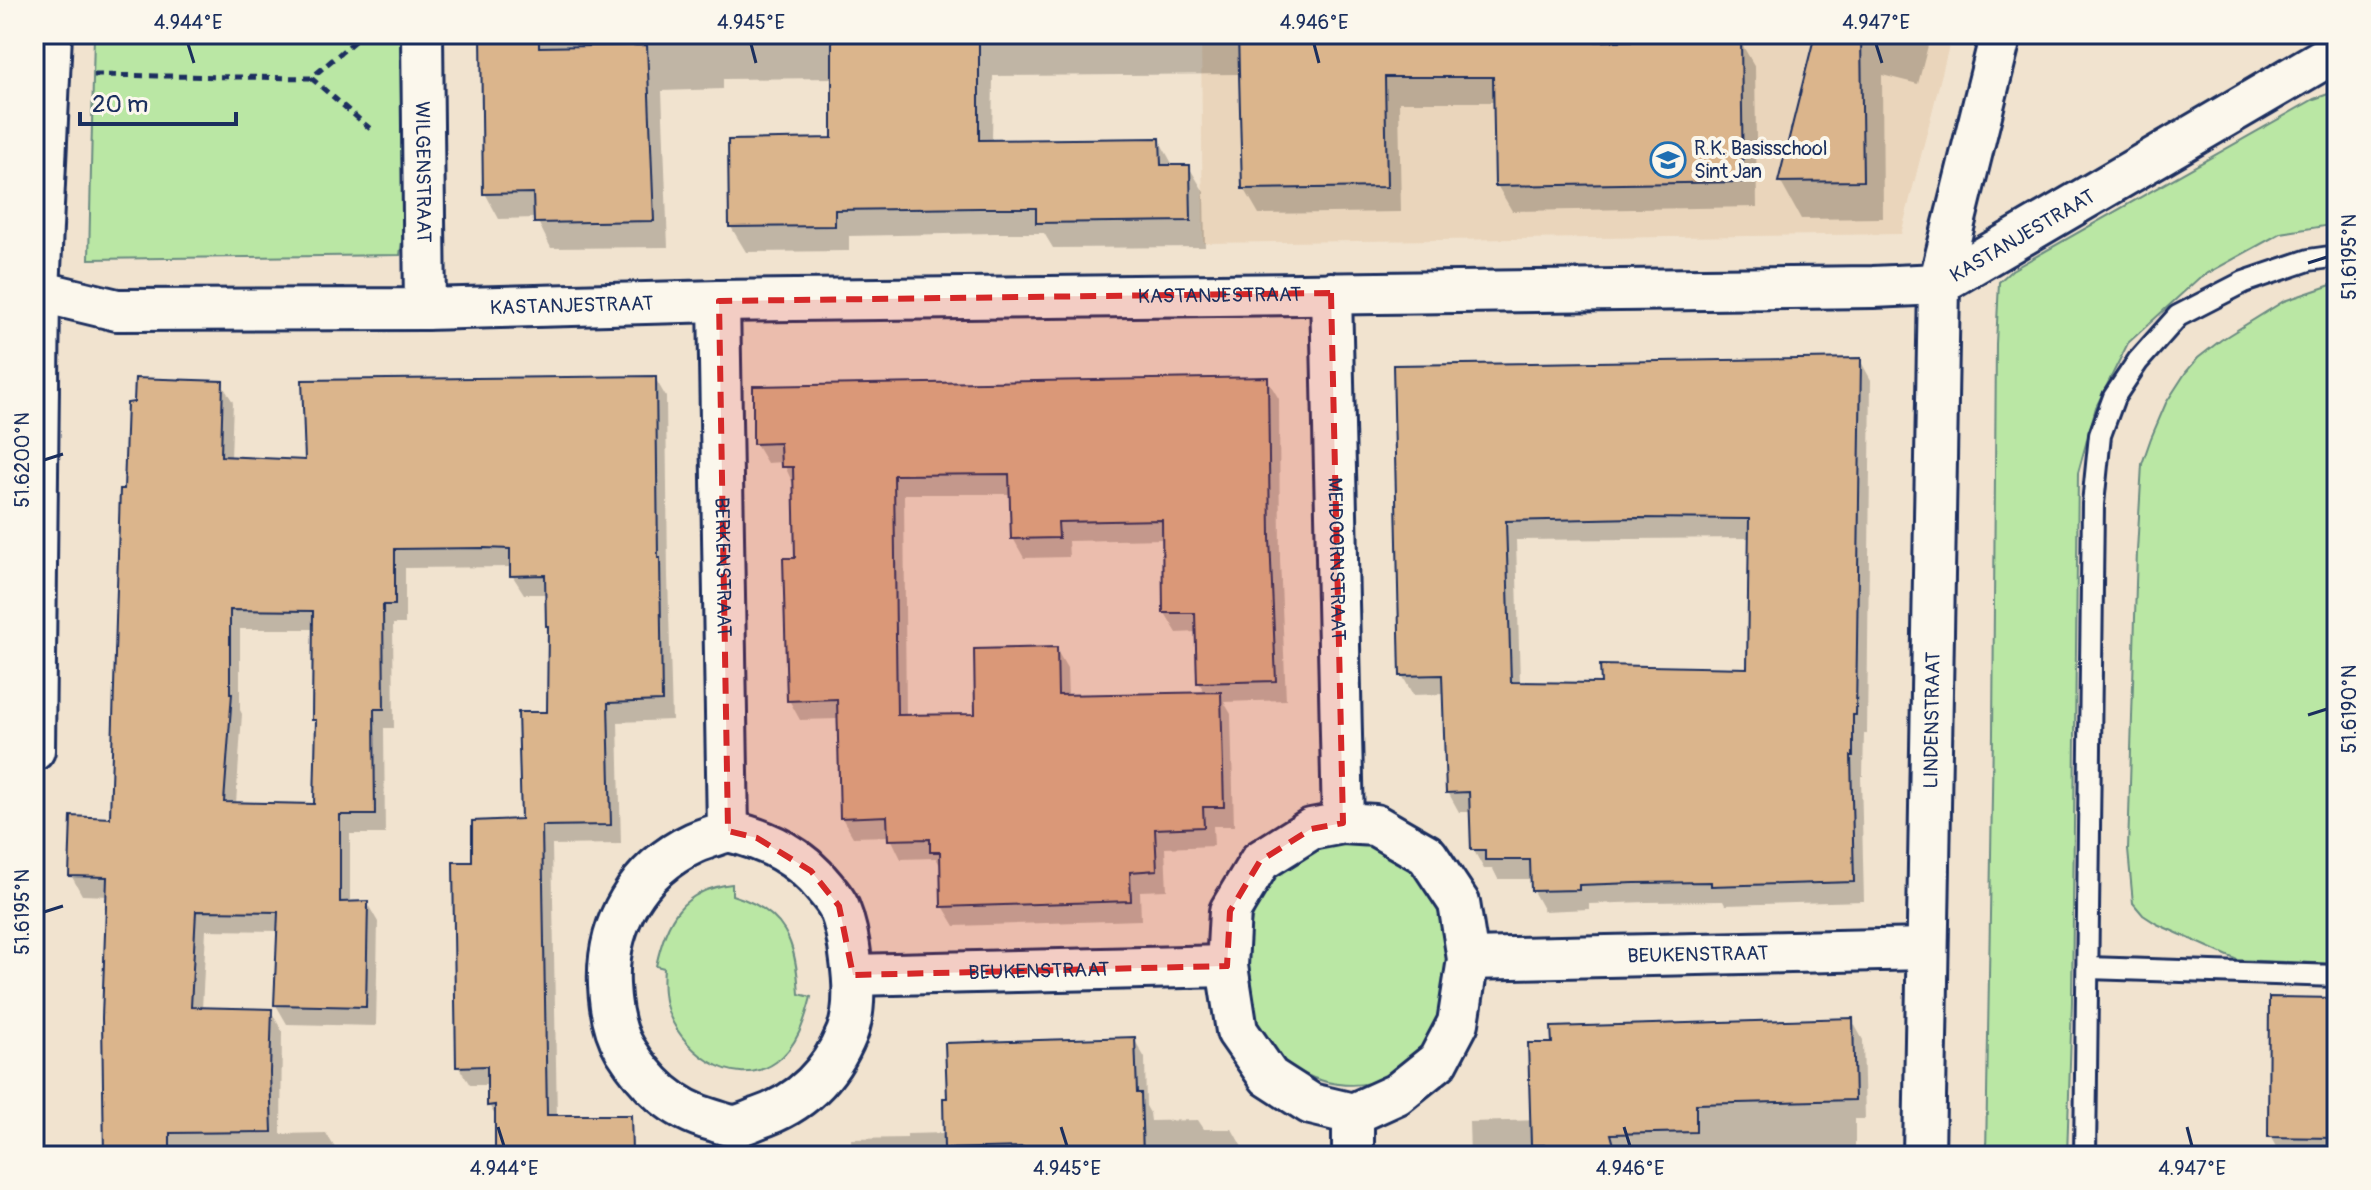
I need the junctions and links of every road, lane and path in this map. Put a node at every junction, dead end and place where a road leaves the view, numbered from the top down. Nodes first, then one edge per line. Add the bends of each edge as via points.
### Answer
1 (51, 34) edge
2 (363, 34) edge
3 (422, 34) edge
4 (2001, 34) edge
5 (2337, 51) edge
6 (49, 74) junction
7 (311, 78) junction
8 (423, 174) junction
9 (2337, 256) edge
10 (1939, 284) junction
11 (37, 290) edge
12 (1331, 293) junction
13 (719, 301) junction
14 (425, 309) junction
15 (34, 750) edge
16 (1343, 823) junction
17 (728, 831) junction
18 (1926, 949) junction
19 (1468, 959) junction
20 (1227, 966) junction
21 (2088, 968) junction
22 (853, 975) junction
23 (2337, 976) edge
24 (1353, 1114) junction
25 (734, 1141) edge
26 (1353, 1156) edge
27 (1924, 1156) edge
28 (2085, 1156) edge

1 - 6 street
2 - 7 path
3 - 8 street, WILGENSTRAAT
4 - 10 street, LINDENSTRAAT
5 - 10 street, KASTANJESTRAAT
6 - 7 path
6 - 11 street
7 - 8 path
8 - 14 street, WILGENSTRAAT
9 - 21 lane via 2244,282 2178,316 2114,397 2100,435 2093,504
10 - 12 street, KASTANJESTRAAT
10 - 18 street, LINDENSTRAAT
11 - 14 street, KASTANJESTRAAT via 117,310
11 - 15 street
12 - 13 street, KASTANJESTRAAT
12 - 16 street, MEIDOORNSTRAAT
13 - 14 street, KASTANJESTRAAT
13 - 17 street, BERKENSTRAAT
16 - 19 street via 1375,825 1427,855 1459,903
16 - 20 street via 1311,829 1260,861 1230,911
17 - 22 street via 783,850 811,871 839,906
17 - 25 street via 694,843 644,879 624,908 608,969 610,1004 622,1044 640,1074 664,1097
18 - 19 street, BEUKENSTRAAT
18 - 27 street, LINDENSTRAAT
19 - 24 street via 1458,1023 1438,1061 1397,1094
20 - 22 street, BEUKENSTRAAT
20 - 24 street via 1237,1031 1269,1077 1311,1104
21 - 23 lane
21 - 28 lane
22 - 25 street via 848,1030 834,1060 808,1092
24 - 26 street

